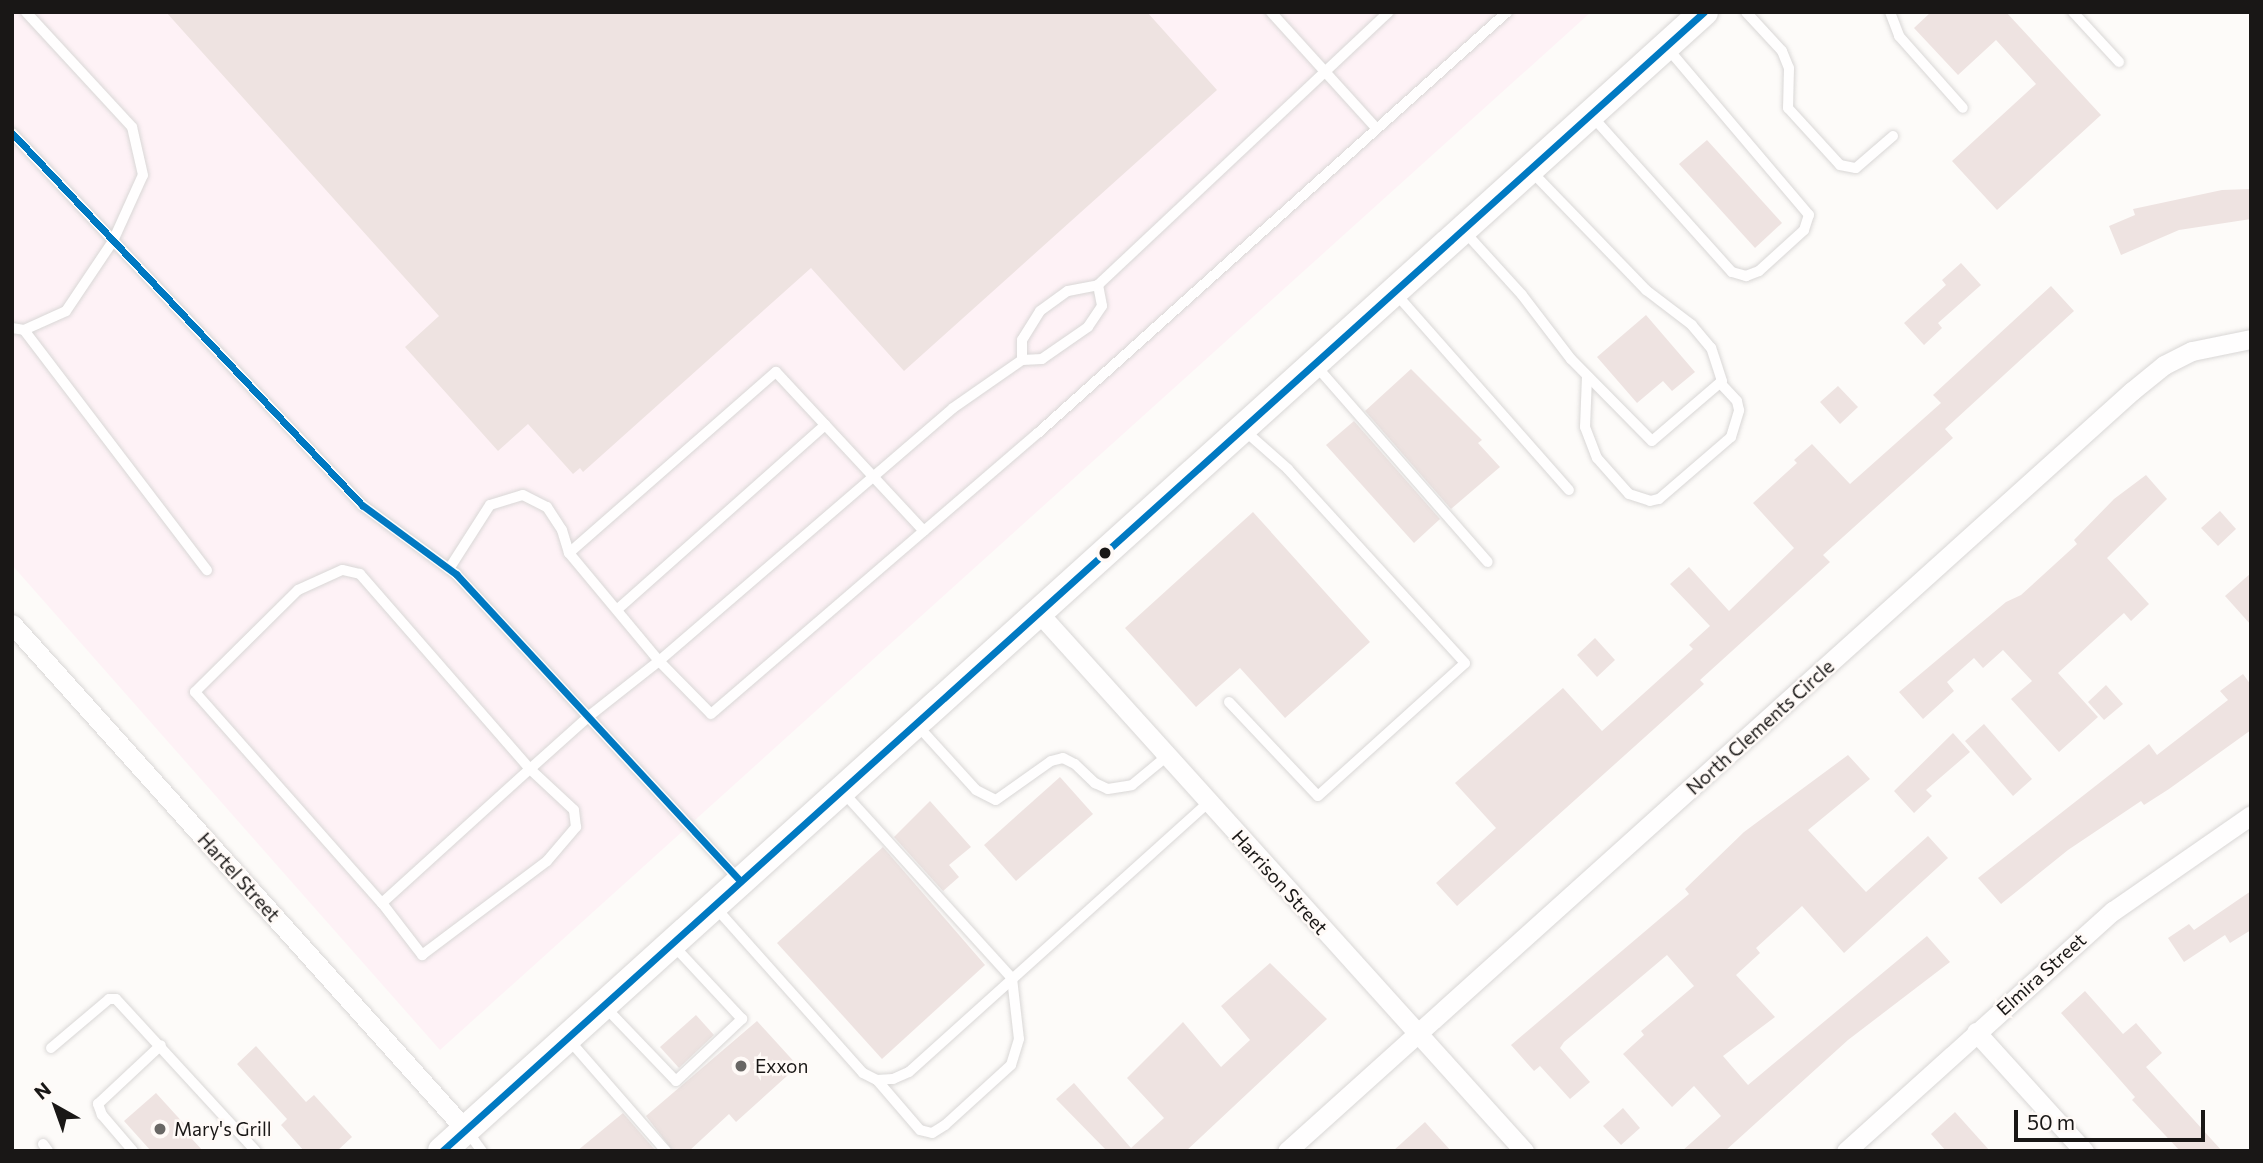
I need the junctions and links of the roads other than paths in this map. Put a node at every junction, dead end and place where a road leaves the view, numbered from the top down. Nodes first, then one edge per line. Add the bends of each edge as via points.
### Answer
1 (26, 12) edge
2 (1272, 12) edge
3 (1389, 12) edge
4 (1507, 12) edge
5 (1745, 12) edge
6 (1890, 12) edge
7 (2073, 12) edge
8 (1698, 14) edge
9 (1666, 47) junction
10 (2119, 62) dead end
11 (1325, 68) junction
12 (1962, 108) dead end
13 (1590, 115) junction
14 (1377, 128) junction
15 (12, 133) edge
16 (1893, 136) dead end
17 (1530, 170) junction
18 (1463, 230) junction
19 (113, 241) junction
20 (1098, 285) junction
21 (1394, 292) junction
22 (12, 328) edge
23 (24, 330) junction
24 (2251, 339) edge
25 (1022, 360) junction
26 (1314, 364) junction
27 (1587, 376) junction
28 (1720, 383) junction
29 (825, 425) junction
30 (1242, 428) junction
31 (873, 476) junction
32 (1569, 490) dead end
33 (924, 531) junction
34 (569, 553) junction
35 (1488, 562) dead end
36 (449, 569) junction
37 (207, 570) dead end
38 (619, 608) junction
39 (1038, 612) junction
40 (12, 624) edge
41 (659, 661) junction
42 (1229, 702) dead end
43 (588, 717) junction
44 (915, 723) junction
45 (1167, 756) junction
46 (530, 769) junction
47 (841, 790) junction
48 (1208, 803) junction
49 (2251, 814) edge
50 (740, 881) junction
51 (382, 903) junction
52 (713, 905) junction
53 (671, 943) junction
54 (1012, 978) junction
55 (604, 1005) junction
56 (1976, 1032) junction
57 (1420, 1035) junction
58 (567, 1038) junction
59 (161, 1045) junction
60 (51, 1048) dead end
61 (877, 1080) junction
62 (473, 1140) edge
63 (133, 1151) edge
64 (256, 1151) edge
65 (442, 1151) edge
66 (666, 1151) edge
67 (1287, 1151) edge
68 (1524, 1151) edge
69 (1846, 1151) edge
70 (2084, 1151) edge

1 - 19 lane via 132,127 143,175
2 - 11 lane
3 - 11 lane
4 - 14 lane
5 - 16 lane via 1782,51 1790,68 1788,108 1840,165 1856,168
6 - 12 lane via 1899,37
7 - 10 lane
8 - 9 main road
9 - 13 main road
9 - 13 lane via 1809,215 1804,230 1759,271 1746,276 1732,272
11 - 14 lane
11 - 20 lane
13 - 17 main road
14 - 33 lane
15 - 19 lane
17 - 18 main road
17 - 28 lane via 1646,290 1692,325 1712,348
18 - 21 main road
18 - 27 lane
19 - 23 lane via 66,311
19 - 36 lane via 362,505
20 - 25 lane via 1068,291 1040,311 1022,340
20 - 25 lane via 1102,306 1088,327 1042,359
21 - 26 main road
21 - 32 lane
22 - 23 lane
23 - 37 lane
24 - 57 street, North Clements Circle via 2192,351 2164,365 2132,391
25 - 31 lane via 954,408
26 - 30 main road
26 - 35 lane
27 - 28 lane via 1653,441
27 - 28 lane via 1585,427 1597,458 1629,494 1650,501 1660,499 1731,438 1739,410 1737,401
29 - 31 lane
29 - 34 lane via 776,372
29 - 38 lane
30 - 39 main road
30 - 42 lane via 1288,469 1465,663 1318,796
31 - 33 lane
31 - 41 lane
33 - 41 lane via 711,714
34 - 36 lane via 562,530 547,507 523,495 490,505
34 - 38 lane
36 - 43 lane
38 - 41 lane
39 - 44 main road
39 - 45 street, Harrison Street
40 - 62 street, Hartel Street
41 - 43 lane
43 - 46 lane
43 - 50 lane
44 - 45 lane via 976,790 996,800 1051,761 1063,758 1108,789 1132,785
44 - 47 main road
45 - 48 street, Harrison Street
46 - 51 lane
46 - 51 lane via 575,810 576,827 547,861 422,956
46 - 51 lane via 360,574 342,570 298,590 195,692
47 - 50 main road
47 - 54 lane
48 - 54 lane
48 - 57 street, Harrison Street
49 - 56 street, Elmira Street via 2113,911
50 - 52 main road
52 - 53 main road
52 - 61 lane via 863,1073
53 - 55 main road
53 - 55 lane via 742,1020 676,1081
54 - 61 lane via 909,1072
54 - 61 lane via 1019,1039 1011,1065 945,1125 932,1133 920,1130
55 - 58 main road
56 - 69 street, Elmira Street
56 - 70 street
57 - 67 street, North Clements Circle
57 - 68 street, Harrison Street
58 - 62 main road
58 - 66 lane
59 - 60 lane via 122,1002 109,999
59 - 63 lane via 98,1104
59 - 64 lane
62 - 65 main road

